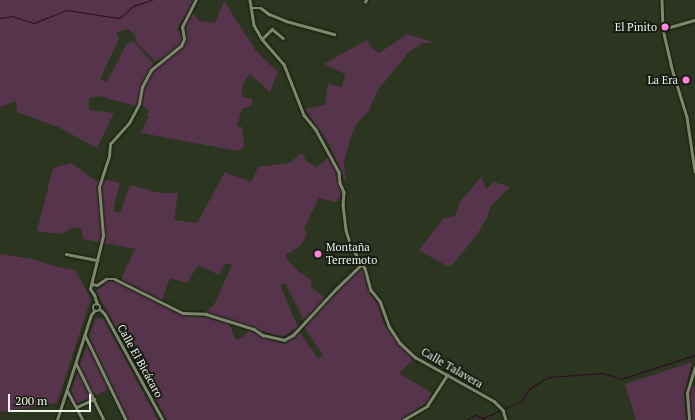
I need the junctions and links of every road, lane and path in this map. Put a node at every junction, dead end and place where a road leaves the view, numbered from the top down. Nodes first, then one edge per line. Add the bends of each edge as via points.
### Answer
1 (196, 0) edge
2 (250, 0) edge
3 (662, 0) edge
4 (252, 8) junction
5 (695, 20) edge
6 (663, 30) junction
7 (334, 34) dead end
8 (283, 38) dead end
9 (262, 40) junction
10 (695, 172) edge
11 (66, 254) dead end
12 (97, 260) junction
13 (363, 263) junction
14 (91, 284) junction
15 (96, 304) junction
16 (101, 310) junction
17 (94, 311) junction
18 (85, 334) junction
19 (76, 363) junction
20 (695, 367) edge
21 (447, 375) junction
22 (67, 390) junction
23 (94, 399) junction
24 (77, 407) junction
25 (57, 420) edge
26 (83, 420) edge
27 (104, 420) edge
28 (126, 420) edge
29 (163, 420) edge
30 (403, 420) edge
31 (506, 420) edge
32 (689, 420) edge

1 - 12 street via 182,27 184,39 181,46 151,70 129,123 110,144 100,187 103,236
2 - 4 street, Calle Talavera
3 - 6 street
4 - 7 street via 261,8 268,14 286,21
4 - 9 street, Calle Talavera via 254,25
5 - 6 street
6 - 10 street via 671,65 688,116
8 - 9 street via 272,29
9 - 13 street, Calle Talavera via 284,64 304,115 316,130 339,172 344,192 346,230 353,250
11 - 12 street
12 - 14 street
13 - 14 street via 293,335 284,340 206,314 183,313 115,279 106,279 97,285
13 - 21 street, Calle Talavera via 372,290 400,343 415,358
14 - 15 street via 90,289
15 - 16 street, Calle El Bicácaro via 100,305
15 - 17 street via 93,307
16 - 17 street
16 - 29 street, Calle El Bicácaro
17 - 18 street
18 - 19 street
18 - 28 street
19 - 22 street
19 - 23 street
20 - 32 street via 687,393
21 - 30 street via 427,406
21 - 31 street, Calle Talavera via 494,401 503,410
22 - 24 street
22 - 25 street
23 - 24 street
23 - 27 street
24 - 26 street

